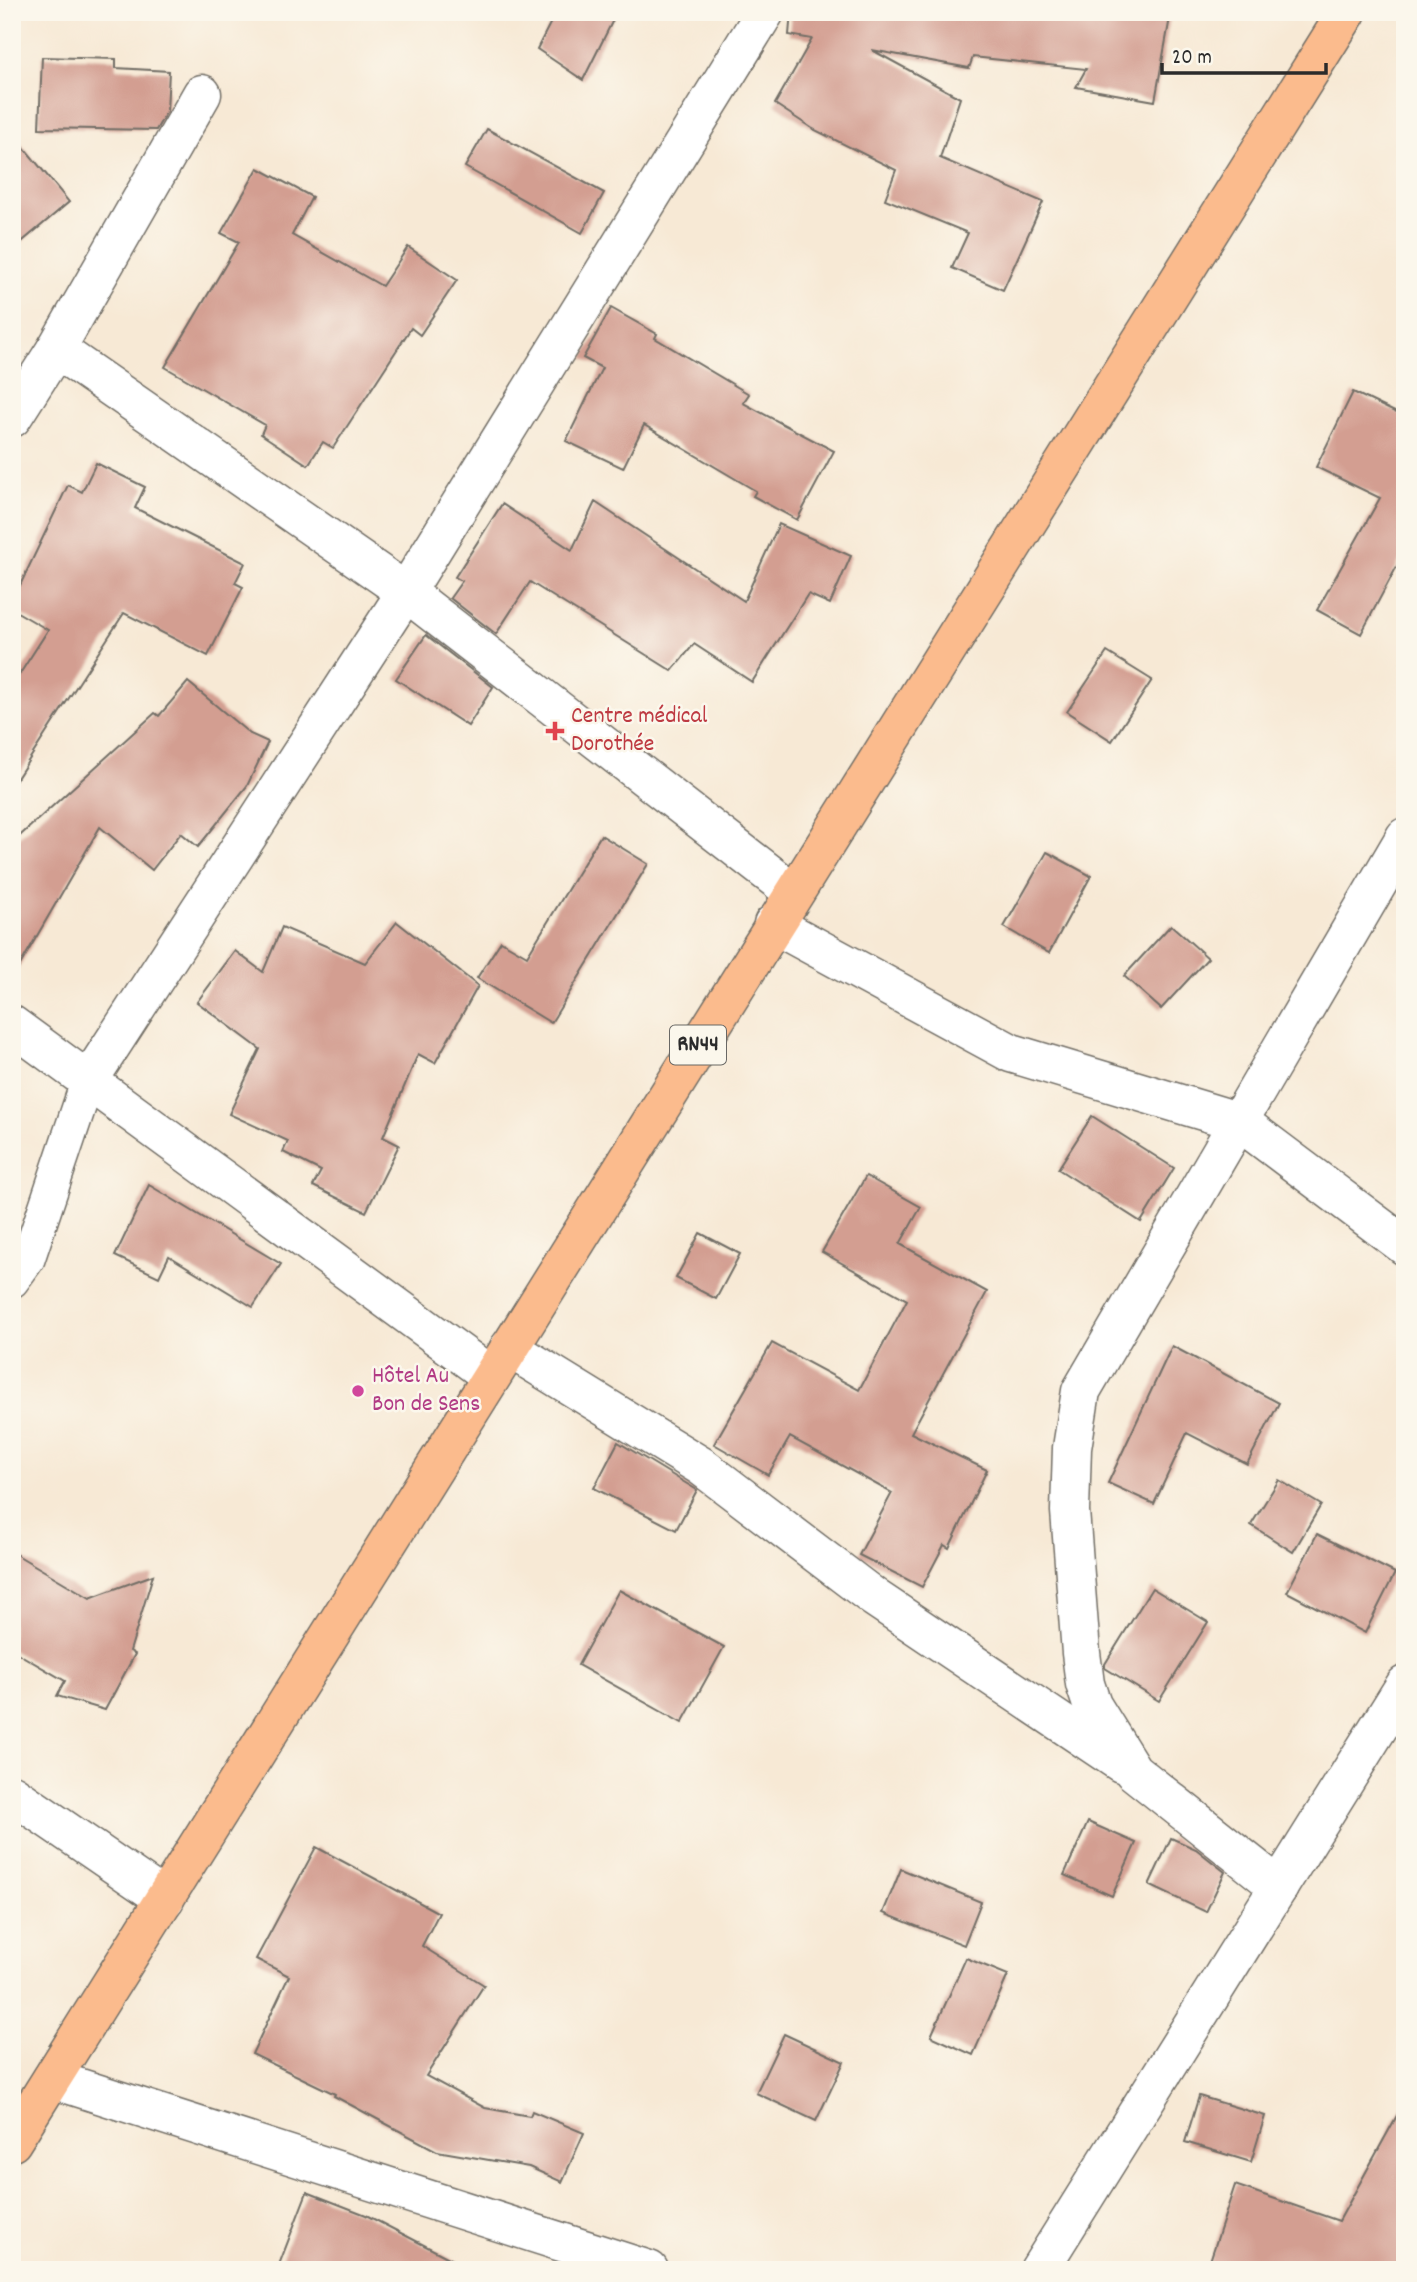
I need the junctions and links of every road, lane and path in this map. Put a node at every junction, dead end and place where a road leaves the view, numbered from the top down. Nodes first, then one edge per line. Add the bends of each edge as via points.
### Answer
1 (765, 12) edge
2 (1347, 12) edge
3 (202, 94) dead end
4 (56, 349) junction
5 (12, 418) edge
6 (406, 592) junction
7 (1405, 836) edge
8 (783, 908) junction
9 (12, 1025) edge
10 (87, 1083) junction
11 (1240, 1122) junction
12 (1405, 1246) edge
13 (12, 1281) edge
14 (500, 1362) junction
15 (1405, 1685) edge
16 (1133, 1771) junction
17 (12, 1794) edge
18 (1279, 1887) junction
19 (165, 1899) junction
20 (52, 2080) junction
21 (12, 2142) edge
22 (649, 2270) edge
23 (1039, 2270) edge

1 - 6 street
2 - 8 main road, RN44
3 - 4 street
4 - 5 street
4 - 6 street
6 - 8 street
6 - 10 street
7 - 11 street
8 - 11 street via 1011,1053
8 - 14 main road, RN44
9 - 10 street
10 - 13 lane via 29,1259
10 - 14 street
11 - 12 street
11 - 16 street via 1081,1391 1072,1448 1070,1511 1085,1684 1092,1705
14 - 16 street via 701,1466 875,1598
14 - 19 main road, RN44
15 - 18 street
16 - 18 street
17 - 19 street
18 - 23 street
19 - 20 main road, RN44
20 - 21 main road, RN44
20 - 22 street

